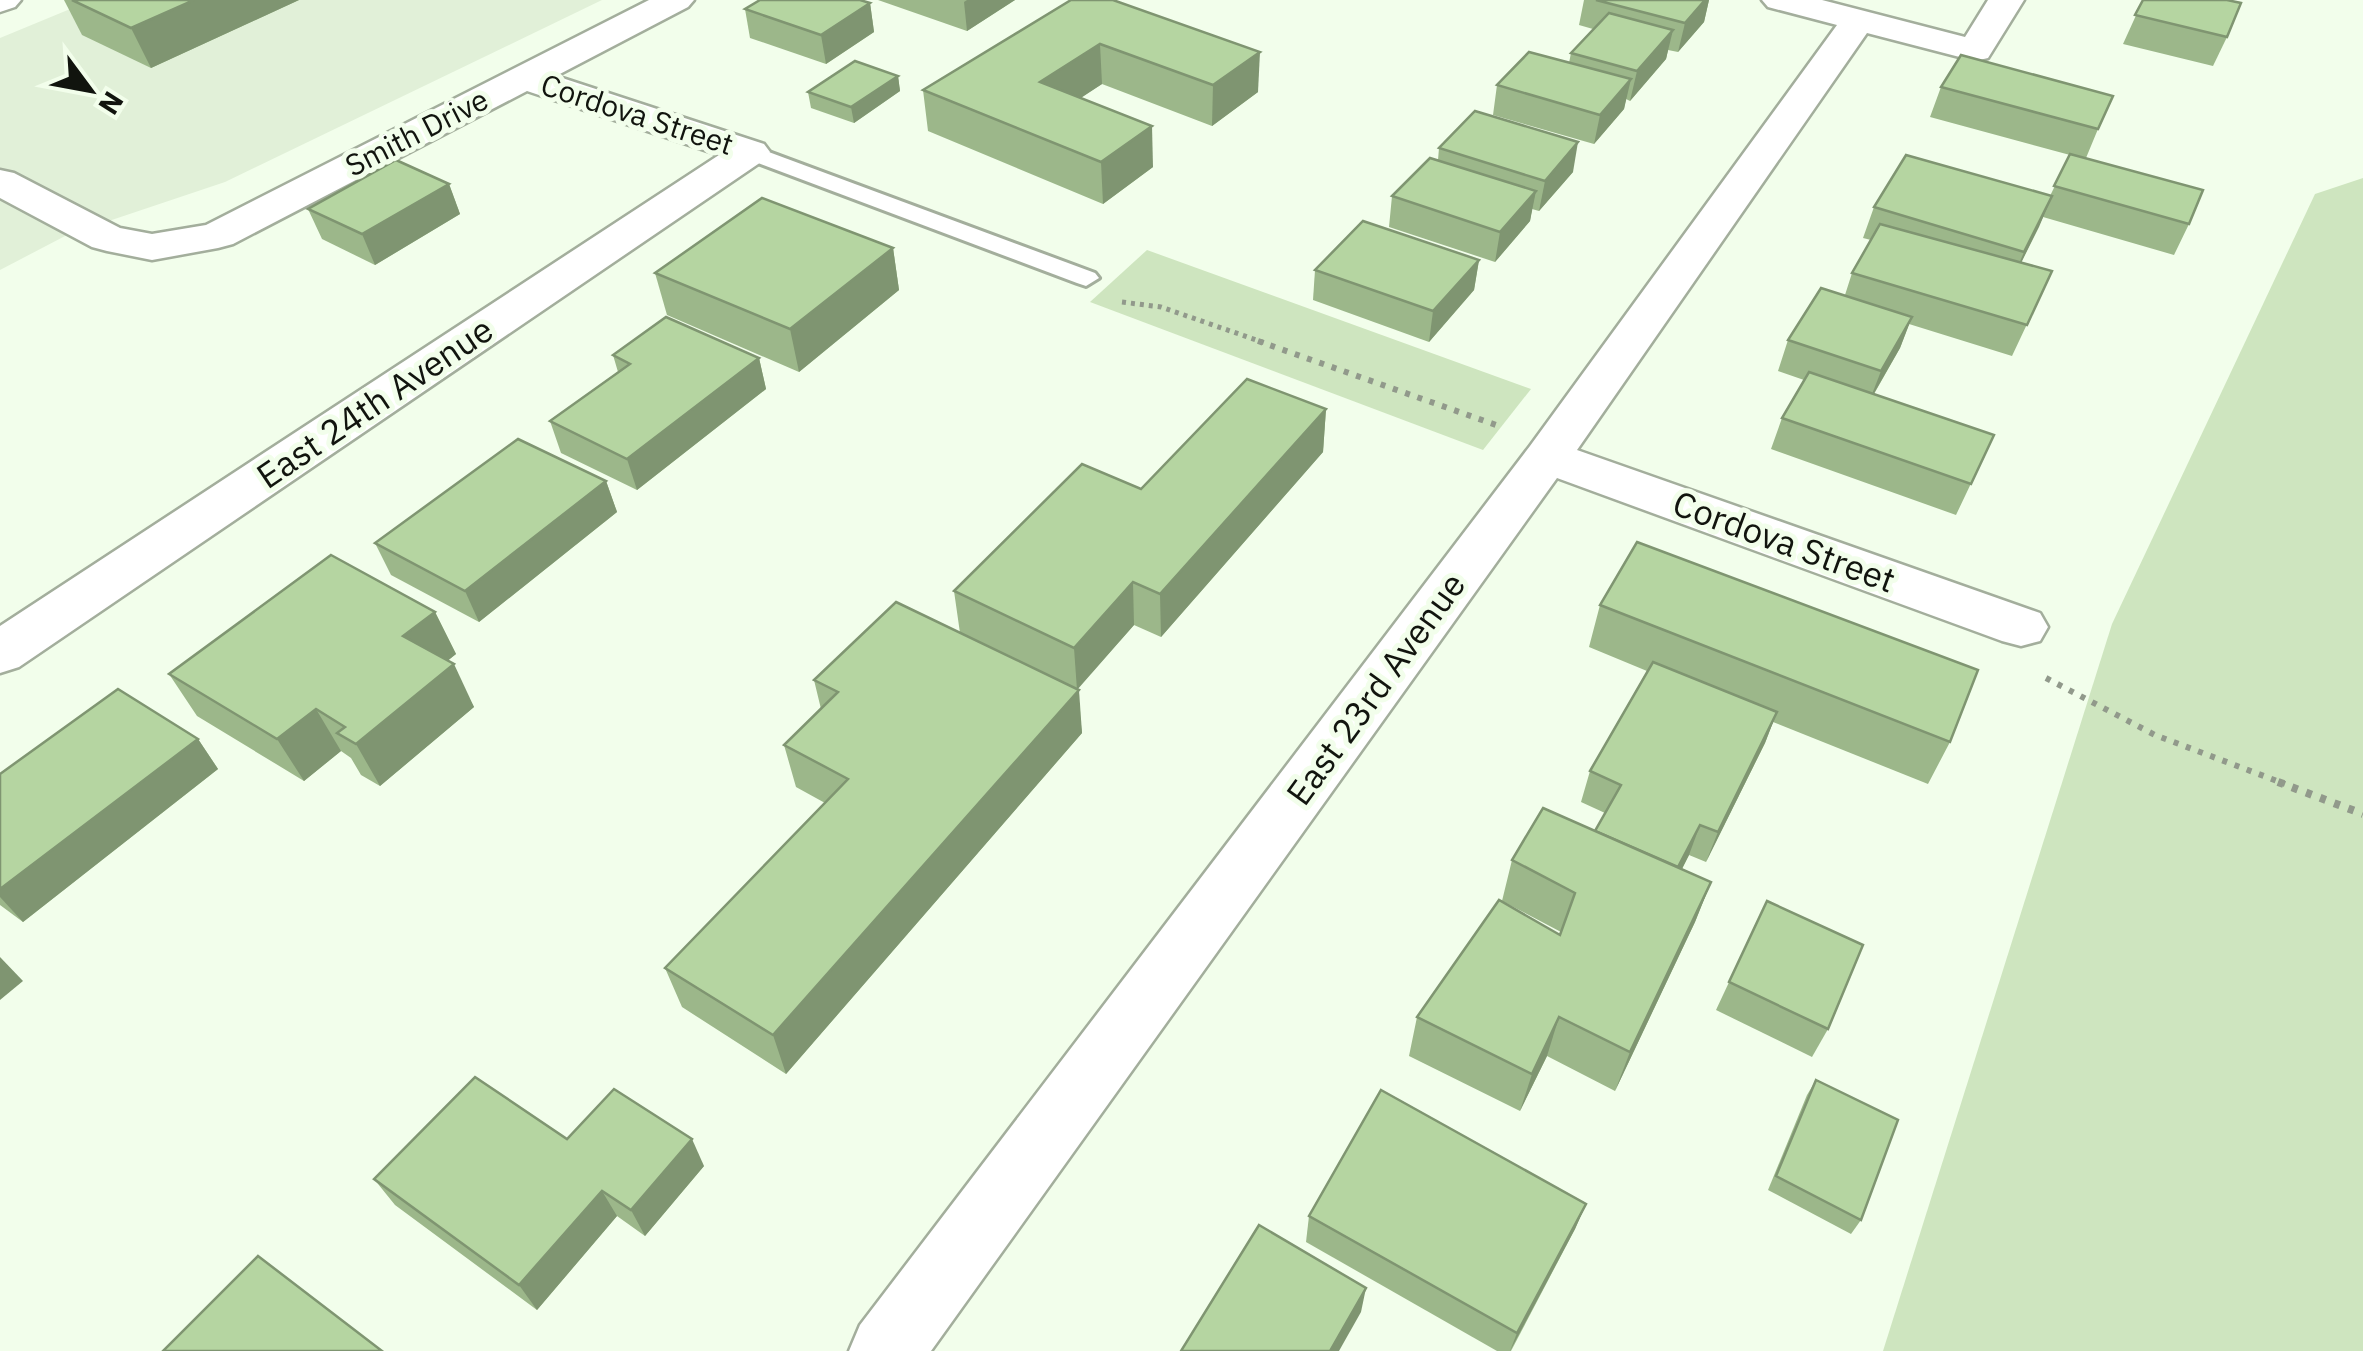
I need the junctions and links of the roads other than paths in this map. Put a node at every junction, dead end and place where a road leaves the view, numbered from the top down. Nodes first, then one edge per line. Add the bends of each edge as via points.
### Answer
1 (676, 0) edge
2 (1780, 0) edge
3 (2006, 0) edge
4 (1858, 21) junction
5 (525, 78) junction
6 (750, 152) junction
7 (0, 182) edge
8 (1086, 278) road end
9 (1551, 451) junction
10 (2021, 628) road end
11 (0, 653) edge
12 (886, 1351) edge

1 - 5 street, Smith Drive
2 - 4 street
3 - 4 street via 1975,50
4 - 9 street, East 23rd Avenue
5 - 6 street, Cordova Street
5 - 7 street, Smith Drive via 218,235 152,247 107,238
6 - 8 lane
6 - 11 street, East 24th Avenue
9 - 10 street, Cordova Street
9 - 12 street, East 23rd Avenue

